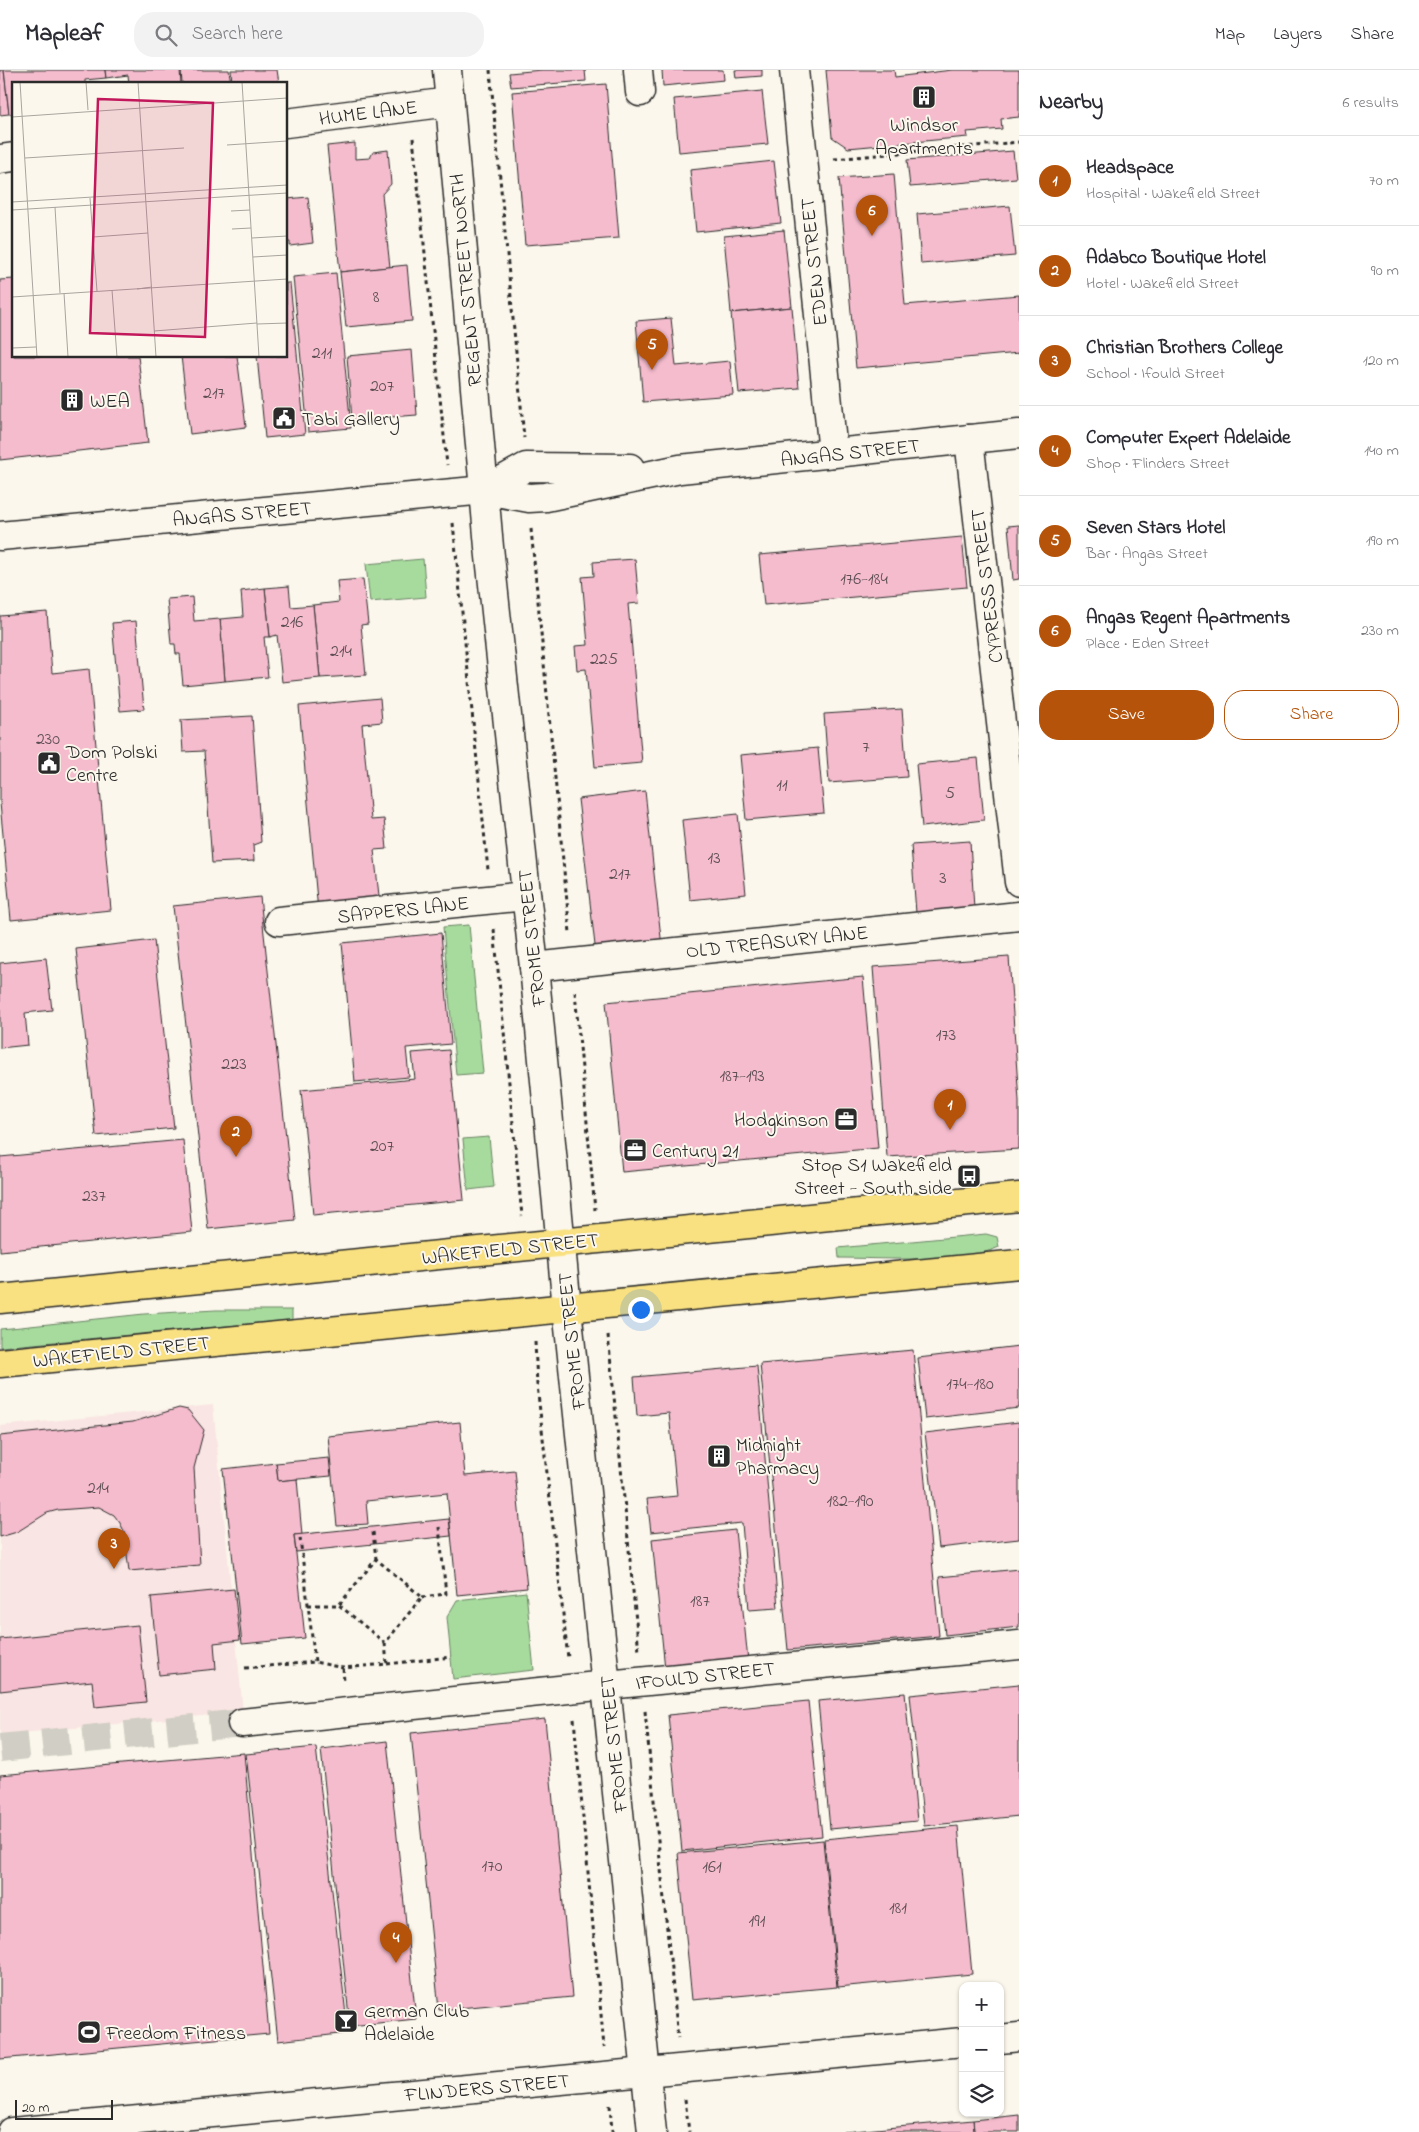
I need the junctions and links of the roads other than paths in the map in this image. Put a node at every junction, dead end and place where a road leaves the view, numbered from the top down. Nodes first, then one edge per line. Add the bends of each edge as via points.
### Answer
1 (447, 70) edge
2 (794, 70) edge
3 (450, 102) junction
4 (288, 123) edge
5 (1019, 434) edge
6 (969, 440) junction
7 (832, 453) junction
8 (680, 470) junction
9 (485, 490) junction
10 (0, 536) edge
11 (1019, 882) edge
12 (526, 896) junction
13 (1019, 916) edge
14 (279, 921) dead end
15 (534, 967) junction
16 (1019, 1197) edge
17 (561, 1243) junction
18 (1019, 1264) edge
19 (0, 1298) edge
20 (567, 1308) junction
21 (0, 1363) edge
22 (1019, 1645) edge
23 (607, 1685) junction
24 (242, 1723) tunnel mouth
25 (1019, 2037) edge
26 (1004, 2039) edge
27 (959, 2042) edge
28 (646, 2072) junction
29 (12, 2132) edge
30 (652, 2132) edge

1 - 3 street, REGENT STREET NORTH
2 - 7 street, EDEN STREET
3 - 4 street, HUME LANE
3 - 9 street, REGENT STREET NORTH
5 - 6 street, ANGAS STREET
6 - 7 street, ANGAS STREET
6 - 11 street, CYPRESS STREET
7 - 8 street, ANGAS STREET
8 - 9 street, ANGAS STREET via 551,496 529,498
8 - 9 street, ANGAS STREET via 526,467
9 - 10 street, ANGAS STREET
9 - 12 street, FROME STREET
12 - 14 street, SAPPERS LANE
12 - 15 street, FROME STREET
13 - 15 street, OLD TREASURY LANE
15 - 17 street, FROME STREET
16 - 17 main road, WAKEFIELD STREET
17 - 19 main road, WAKEFIELD STREET
17 - 20 street, FROME STREET
18 - 20 main road, WAKEFIELD STREET
20 - 21 main road, WAKEFIELD STREET
20 - 23 street, FROME STREET
22 - 23 street, IFOULD STREET
23 - 24 street, IFOULD STREET
23 - 28 street, FROME STREET
25 - 26 street
27 - 28 street, FLINDERS STREET
28 - 29 street, FLINDERS STREET
28 - 30 street, FROME STREET

